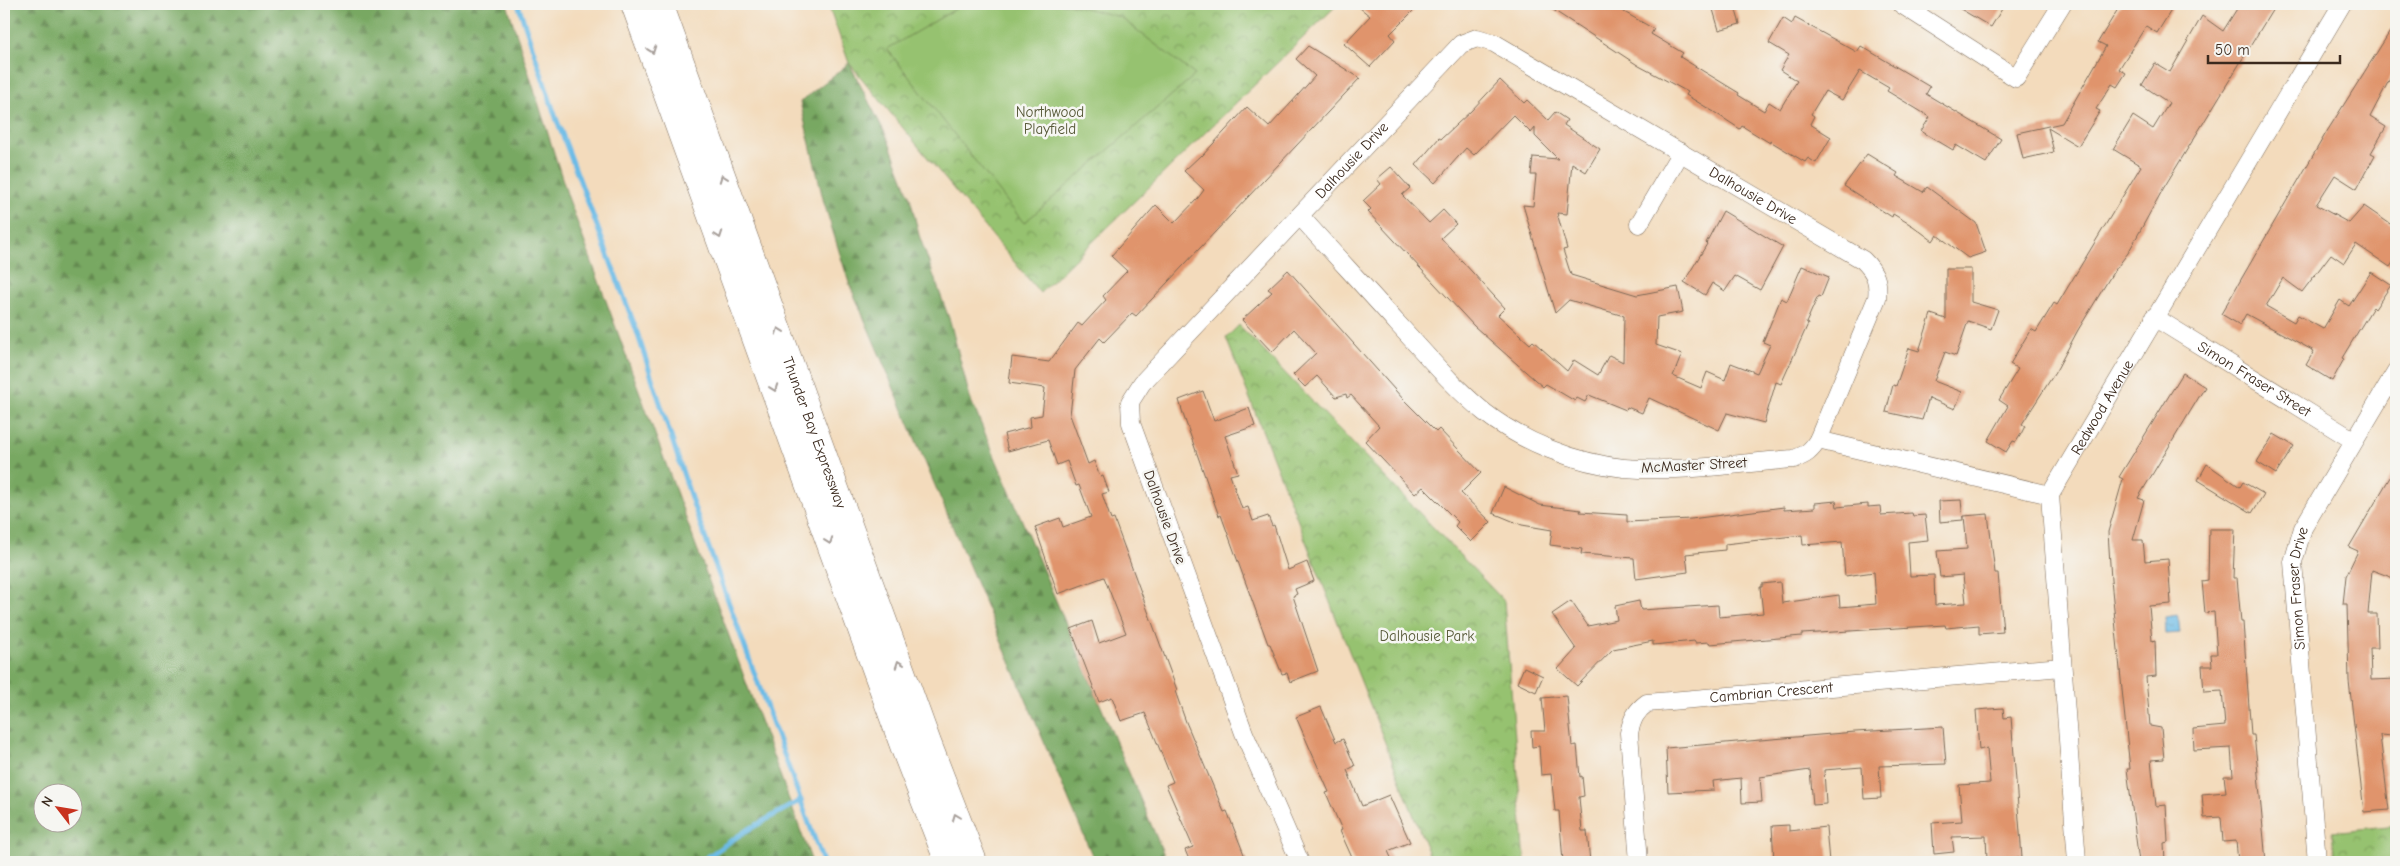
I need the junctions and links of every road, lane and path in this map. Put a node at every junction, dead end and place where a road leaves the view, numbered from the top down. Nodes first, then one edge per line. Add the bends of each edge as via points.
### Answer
1 (635, 4) edge
2 (659, 4) edge
3 (1901, 4) edge
4 (2062, 4) edge
5 (2342, 4) edge
6 (1681, 152) junction
7 (1300, 216) junction
8 (1639, 224) dead end
9 (2154, 317) junction
10 (2396, 371) edge
11 (1818, 440) junction
12 (2353, 440) junction
13 (2050, 495) junction
14 (2062, 667) junction
15 (949, 862) edge
16 (973, 862) edge
17 (1300, 862) edge
18 (1639, 862) edge
19 (2077, 862) edge
20 (2318, 862) edge

1 -> 15 highway, Thunder Bay Expressway via 902,742
16 -> 2 highway, Thunder Bay Expressway
3 - 4 street via 2016,78
5 - 9 street, Redwood Avenue
6 - 7 street, Dalhousie Drive via 1494,43 1476,38 1461,44
6 - 8 street
6 - 11 street, Dalhousie Drive via 1862,260 1877,277 1877,298
7 - 11 street, McMaster Street via 1462,392 1485,413 1538,443 1593,462 1651,469 1794,459 1812,450
7 - 17 street, Dalhousie Drive via 1142,382 1134,392 1129,412 1247,740
9 - 12 street, Simon Fraser Street
9 - 13 street, Redwood Avenue
10 - 12 street, Simon Fraser Drive
11 - 13 street
12 - 20 street, Simon Fraser Drive via 2303,528 2293,562
13 - 14 street
14 - 18 street, Cambrian Crescent via 1647,703 1631,721 1629,733
14 - 19 street

